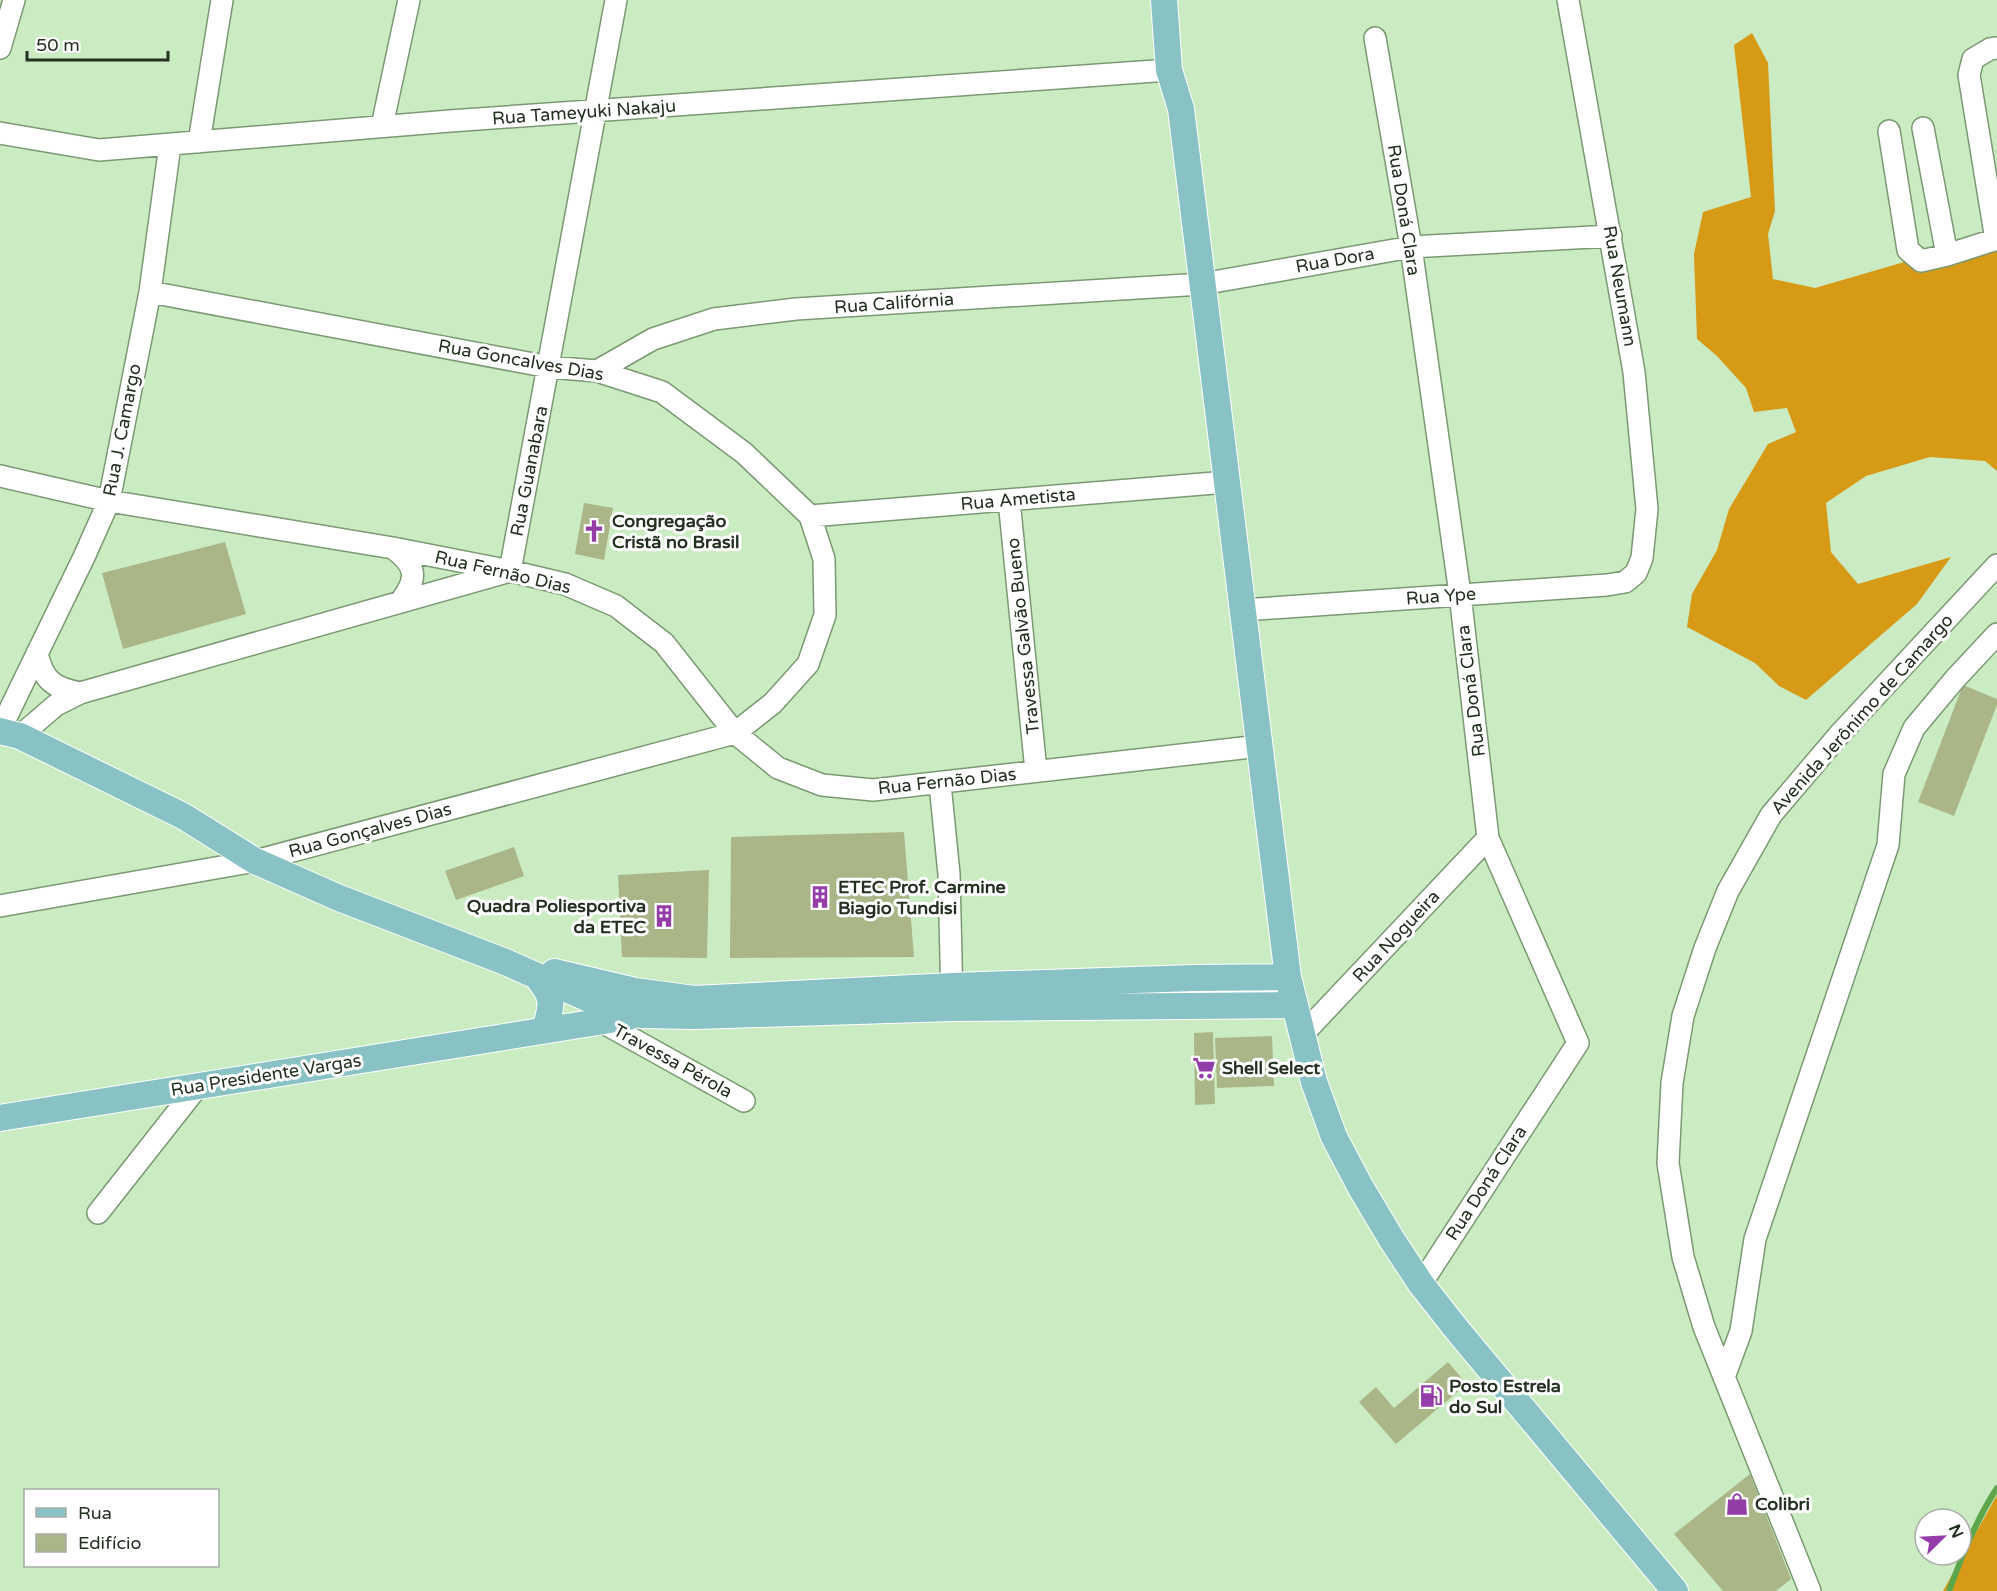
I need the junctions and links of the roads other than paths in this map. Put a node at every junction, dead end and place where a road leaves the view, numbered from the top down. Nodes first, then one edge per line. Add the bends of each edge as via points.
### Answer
1 (14, 0) edge
2 (222, 0) edge
3 (409, 0) edge
4 (616, 0) edge
5 (1164, 0) edge
6 (1568, 0) edge
7 (1375, 38) dead end
8 (0, 48) edge
9 (1997, 48) edge
10 (1169, 70) junction
11 (596, 112) junction
12 (382, 126) junction
13 (1923, 128) dead end
14 (1889, 131) dead end
15 (0, 133) edge
16 (199, 142) junction
17 (170, 144) junction
18 (1611, 236) junction
19 (1997, 239) edge
20 (1411, 247) junction
21 (1947, 255) junction
22 (1202, 284) junction
23 (150, 292) junction
24 (549, 367) junction
25 (597, 371) junction
26 (0, 476) edge
27 (1227, 482) junction
28 (1009, 500) junction
29 (109, 501) junction
30 (810, 516) junction
31 (393, 548) junction
32 (1997, 565) edge
33 (510, 571) junction
34 (1636, 573) joint
35 (1460, 594) junction
36 (401, 602) junction
37 (1243, 610) junction
38 (1997, 634) edge
39 (37, 652) junction
40 (80, 693) junction
41 (7, 732) edge
42 (735, 733) junction
43 (1260, 746) junction
44 (1036, 771) junction
45 (940, 784) junction
46 (1488, 838) junction
47 (255, 861) junction
48 (0, 906) edge
49 (503, 961) junction
50 (537, 977) junction
51 (1288, 977) junction
52 (635, 991) junction
53 (952, 997) junction
54 (1295, 1005) junction
55 (596, 1011) junction
56 (538, 1030) junction
57 (1303, 1034) junction
58 (198, 1086) junction
59 (744, 1101) dead end
60 (0, 1118) edge
61 (98, 1213) dead end
62 (1421, 1284) junction
63 (1724, 1377) junction
64 (1675, 1591) edge
65 (1810, 1591) edge

1 - 8 street
2 - 16 street
3 - 12 street
4 - 11 street, Rua Guanabara
5 - 10 main road
6 - 18 street, Rua Neumann
7 - 20 street, Rua Doná Clara
9 - 19 street via 1973,59 1968,75
10 - 11 street, Rua Tameyuki Nakaju
10 - 22 main road via 1181,109
11 - 12 street, Rua Tameyuki Nakaju
11 - 24 street, Rua Guanabara
12 - 16 street, Rua Tameyuki Nakaju
13 - 21 street
14 - 21 street via 1908,250 1921,261
15 - 17 street, Rua Tameyuki Nakaju via 99,150
16 - 17 street, Rua Tameyuki Nakaju
17 - 23 street, Rua J. Camargo
18 - 20 street, Rua Dora
18 - 34 street, Rua Neumann via 1643,449 1647,509 1642,558
19 - 21 street
20 - 22 street, Rua Dora
20 - 35 street, Rua Doná Clara
22 - 25 street, Rua Califórnia via 796,309 714,319 653,339
22 - 27 main road
23 - 24 street, Rua Goncalves Dias
23 - 29 street, Rua J. Camargo
24 - 25 street, Rua Goncalves Dias
24 - 33 street, Rua Guanabara
25 - 30 street, Rua Goncalves Dias via 662,392 744,453
26 - 29 street, Rua Fernão Dias
27 - 28 street, Rua Ametista
27 - 37 main road
28 - 30 street, Rua Ametista
28 - 44 street, Travessa Galvão Bueno
29 - 31 street, Rua Fernão Dias
29 - 39 street, Rua J. Camargo
30 - 42 street, Rua Goncalves Dias via 824,559 825,615 808,664 773,703
31 - 33 street, Rua Fernão Dias
31 - 36 street via 406,557 413,571 411,586
32 - 63 street, Avenida Jerônimo de Camargo via 1838,736 1771,815 1728,891 1705,948 1683,1016 1672,1083 1668,1163 1683,1257
33 - 36 street
33 - 42 street, Rua Fernão Dias via 565,584 616,606 664,643
34 - 35 street, Rua Ype via 1625,582 1607,585
35 - 37 street, Rua Ype
35 - 46 street, Rua Doná Clara
36 - 40 street
37 - 43 main road
38 - 63 street via 1914,728 1894,774 1888,845 1755,1239 1741,1331
39 - 40 street via 40,670 51,682
39 - 41 street, Rua J. Camargo
40 - 41 street
41 - 47 main road via 183,816
42 - 45 street, Rua Fernão Dias via 778,768 822,785 873,790
42 - 47 street, Rua Gonçalves Dias
43 - 44 street, Rua Fernão Dias
43 - 51 main road
44 - 45 street, Rua Fernão Dias
45 - 53 street via 950,874
46 - 57 street, Rua Nogueira
46 - 62 street, Rua Doná Clara via 1578,1043
47 - 48 street, Rua Gonçalves Dias
47 - 49 main road
49 - 50 main road
49 - 52 main road
50 - 55 main road
50 - 56 main road via 548,990 552,1005
51 - 53 main road via 1182,978
51 - 54 main road
52 - 53 main road via 694,999
52 - 55 main road, Rua Presidente Vargas via 607,994
53 - 54 main road
53 - 55 main road via 694,1016
54 - 57 main road
55 - 56 main road, Rua Presidente Vargas via 564,1018
55 - 59 street, Travessa Pérola
56 - 58 main road, Rua Presidente Vargas
57 - 62 main road via 1314,1082 1334,1137 1366,1197
58 - 60 main road, Rua Presidente Vargas
58 - 61 street
62 - 64 main road
63 - 65 street, Avenida Jerônimo de Camargo

